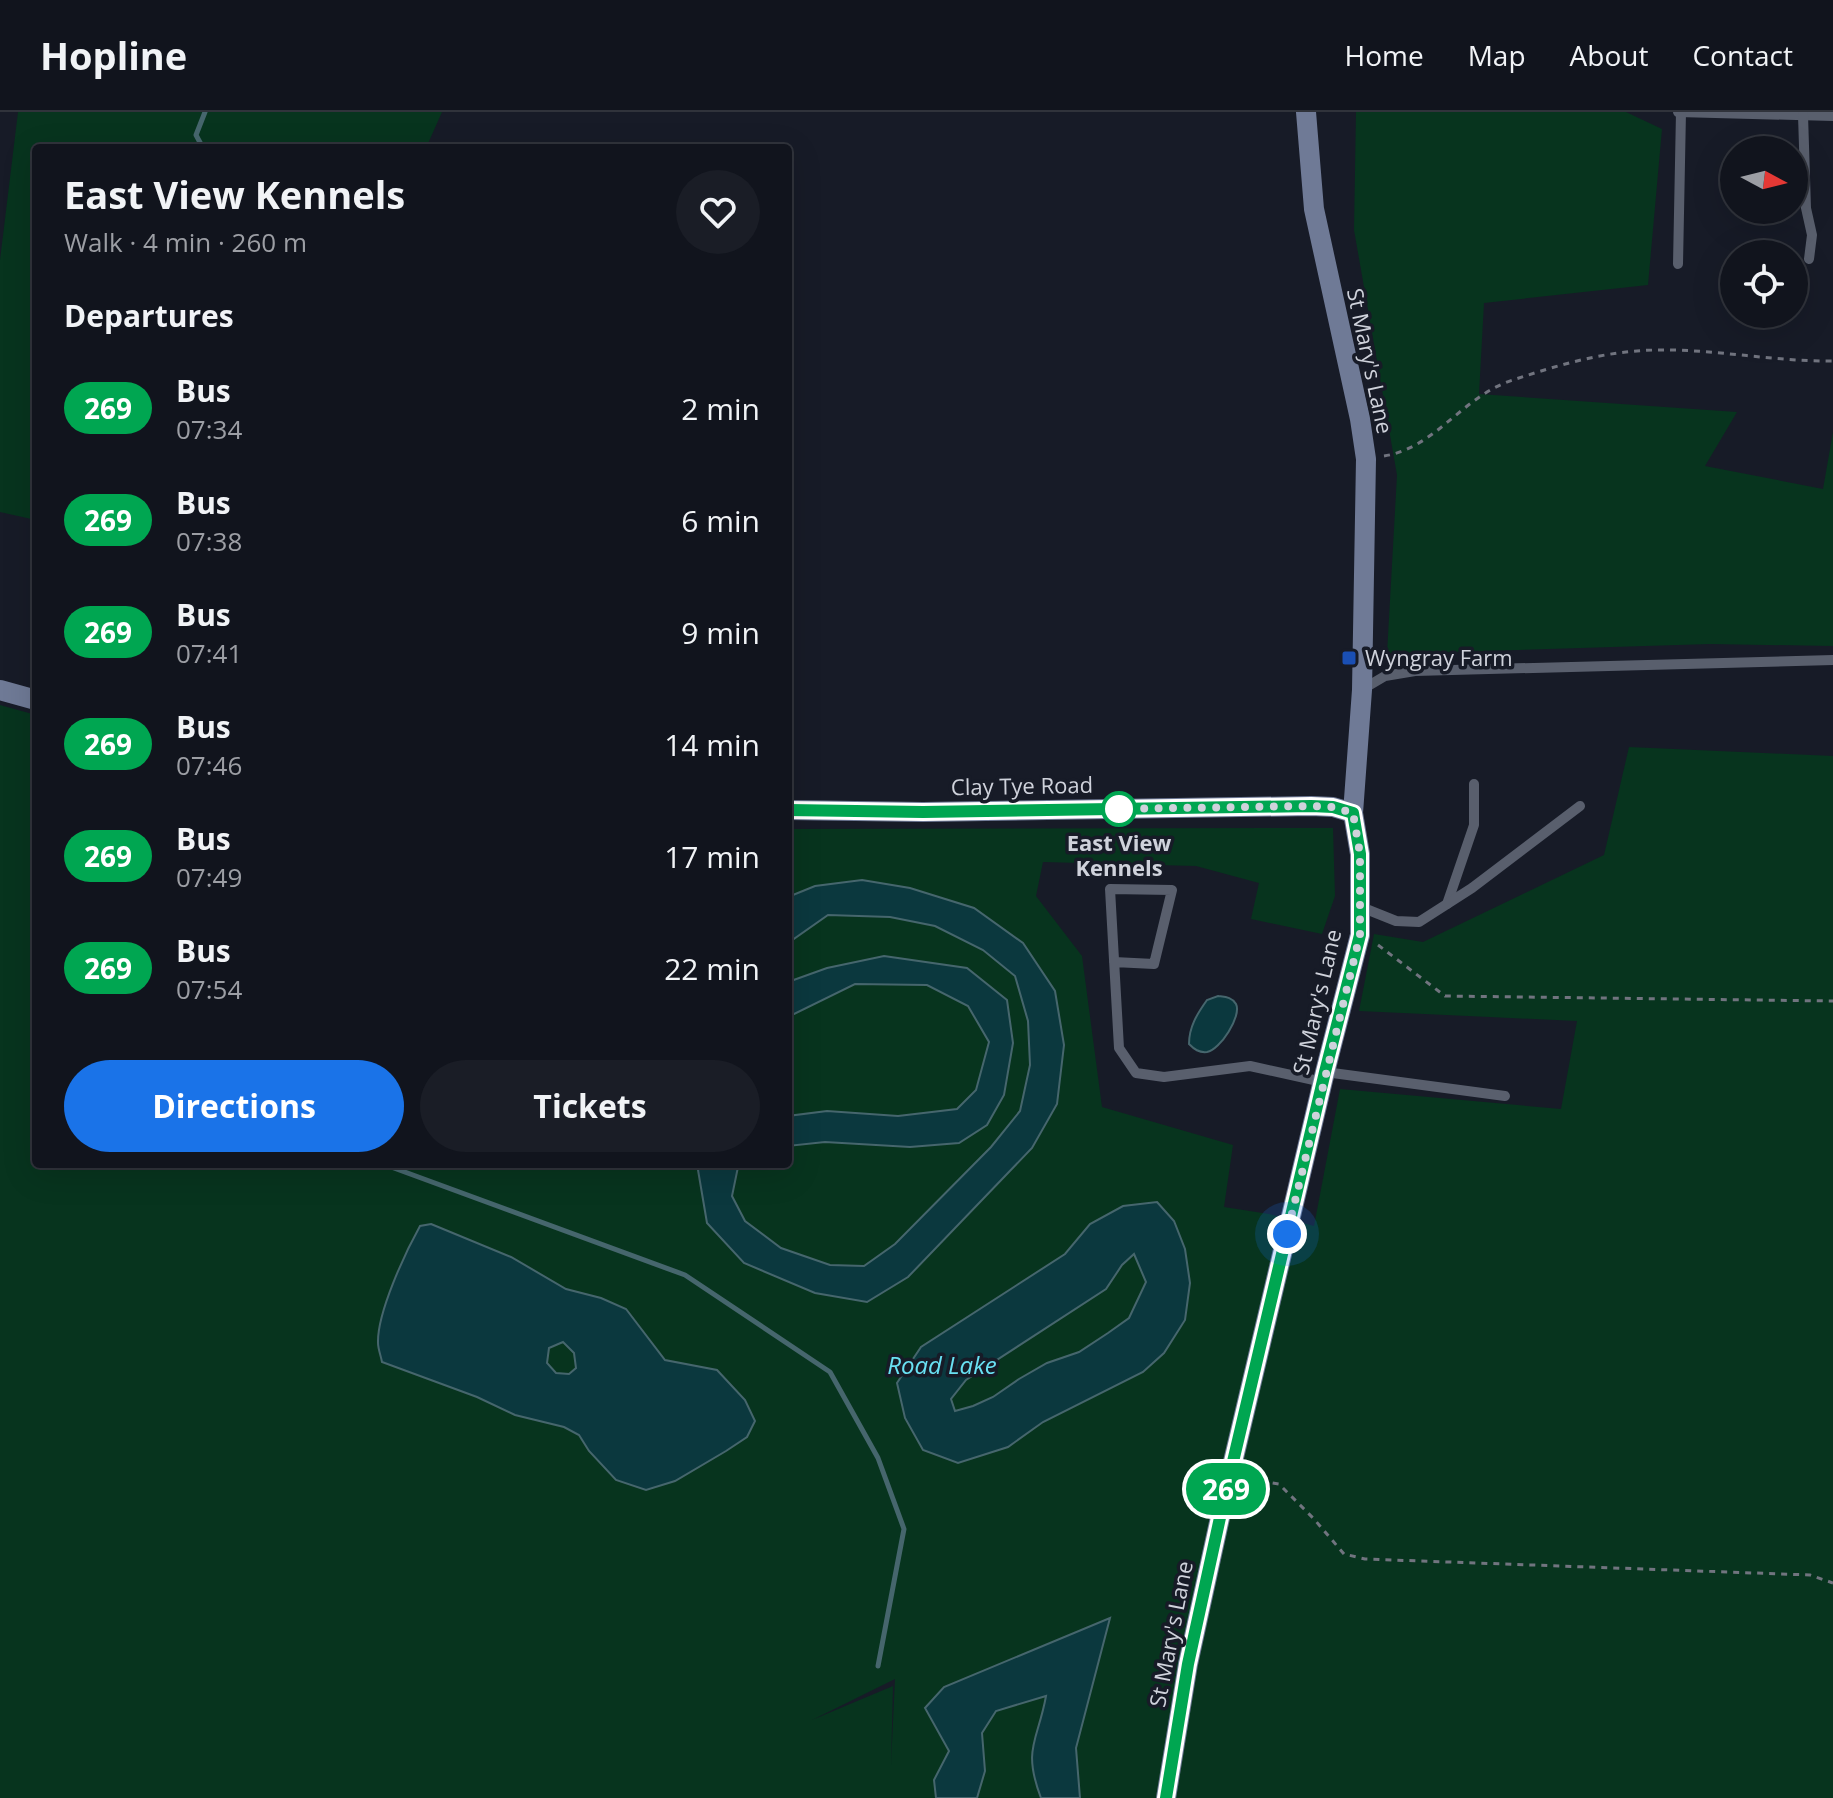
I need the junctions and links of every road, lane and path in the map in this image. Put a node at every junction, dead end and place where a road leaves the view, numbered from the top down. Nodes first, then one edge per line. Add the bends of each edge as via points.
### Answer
1 (1306, 112) edge
2 (1679, 112) edge
3 (1803, 115) junction
4 (1833, 116) edge
5 (1809, 259) dead end
6 (1678, 264) dead end
7 (1833, 361) edge
8 (1366, 459) junction
9 (1833, 660) edge
10 (0, 690) edge
11 (1362, 690) junction
12 (32, 699) edge
13 (1474, 784) dead end
14 (1580, 806) dead end
15 (792, 810) edge
16 (1353, 813) junction
17 (1447, 904) junction
18 (1361, 907) junction
19 (1360, 935) junction
20 (1114, 962) junction
21 (1833, 1001) edge
22 (1324, 1077) junction
23 (1505, 1096) dead end
24 (1230, 1476) junction
25 (1833, 1583) edge
26 (1166, 1798) edge

1 - 8 main road, St Mary's Lane via 1314,209
2 - 3 lane
2 - 6 lane
3 - 4 lane
3 - 5 lane
7 - 8 path via 1700,352 1611,355 1500,385 1471,401 1411,450
8 - 11 main road, St Mary's Lane
9 - 11 lane via 1415,671 1385,676
10 - 12 main road
11 - 16 main road, St Mary's Lane
13 - 17 lane via 1474,825
14 - 17 lane
15 - 16 main road, Clay Tye Road via 1311,806
16 - 18 main road, St Mary's Lane
17 - 18 lane via 1419,922 1396,921
18 - 19 main road, St Mary's Lane
19 - 21 path via 1445,996
19 - 22 main road, St Mary's Lane
20 - 20 lane via 1110,889 1172,890 1154,964
20 - 22 lane via 1119,1048 1136,1073 1164,1077 1250,1066
22 - 23 lane
22 - 24 main road, St Mary's Lane
24 - 25 path via 1279,1484 1344,1554 1365,1559 1810,1575
24 - 26 main road, St Mary's Lane via 1188,1664

